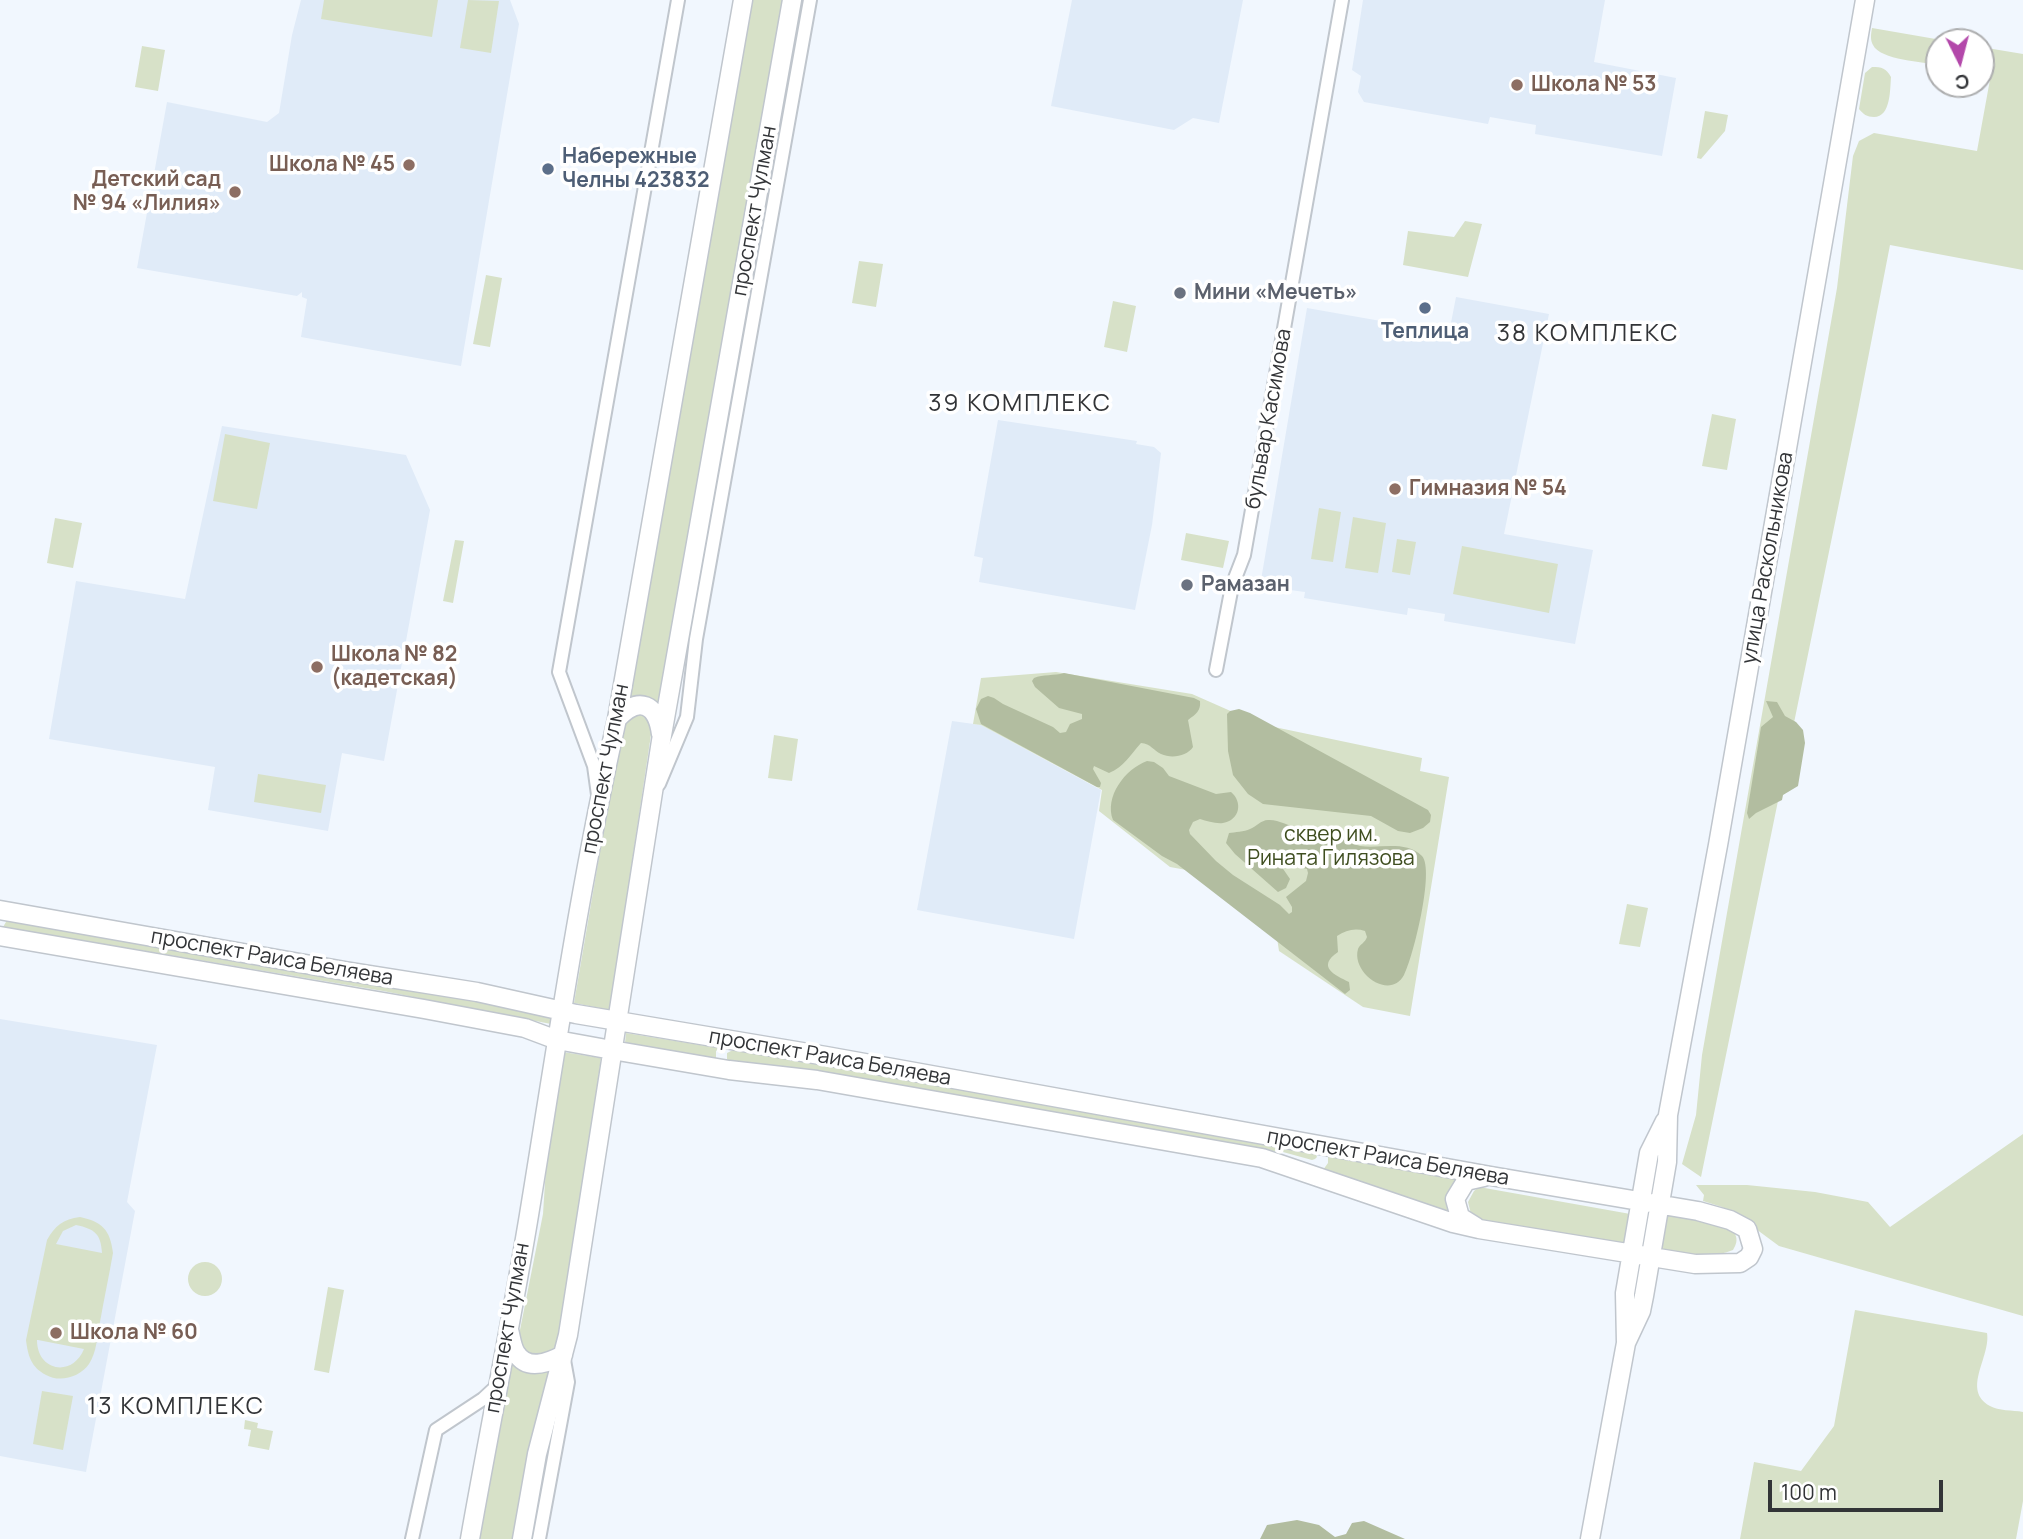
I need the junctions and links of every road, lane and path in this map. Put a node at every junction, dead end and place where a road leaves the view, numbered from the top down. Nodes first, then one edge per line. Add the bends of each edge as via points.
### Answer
1 (678, 0) edge
2 (743, 0) edge
3 (792, 0) edge
4 (810, 0) edge
5 (1342, 0) edge
6 (1865, 0) edge
7 (1216, 670) dead end
8 (617, 719) junction
9 (662, 741) junction
10 (654, 797) junction
11 (599, 801) junction
12 (0, 911) edge
13 (0, 936) edge
14 (562, 1010) junction
15 (617, 1021) junction
16 (557, 1040) junction
17 (738, 1041) junction
18 (612, 1050) junction
19 (729, 1070) junction
20 (1668, 1115) junction
21 (1317, 1145) junction
22 (1306, 1172) junction
23 (1491, 1176) junction
24 (1642, 1202) junction
25 (1661, 1205) junction
26 (1479, 1229) junction
27 (1641, 1256) junction
28 (509, 1330) junction
29 (563, 1355) junction
30 (497, 1386) junction
31 (412, 1539) edge
32 (470, 1539) edge
33 (522, 1539) edge
34 (539, 1539) edge
35 (1590, 1539) edge

1 - 11 street via 559,672 594,766
2 - 8 street, проспект Чулман
3 - 9 street, проспект Чулман
4 - 10 street via 696,639 687,717
5 - 7 street, бульвар Касимова via 1247,540 1232,586
6 - 20 street, улица Раскольникова
8 - 9 street via 625,710 644,705 659,721
8 - 11 street, проспект Чулман
9 - 10 street, проспект Чулман
10 - 15 street, проспект Чулман
11 - 14 street, проспект Чулман
12 - 14 street, проспект Раиса Беляева
13 - 16 street, проспект Раиса Беляева via 424,1009 525,1028
14 - 15 street, проспект Раиса Беляева
14 - 16 street, проспект Чулман
15 - 17 street, проспект Раиса Беляева
15 - 18 street, проспект Чулман
16 - 18 street, проспект Раиса Беляева
16 - 28 street, проспект Чулман
17 - 19 street via 728,1045 721,1056
17 - 21 street, проспект Раиса Беляева
18 - 19 street, проспект Раиса Беляева
18 - 29 street, проспект Чулман
19 - 22 street, проспект Раиса Беляева via 954,1103 1262,1158
20 - 24 street, улица Раскольникова via 1649,1153
20 - 25 street, улица Раскольникова
21 - 22 street via 1322,1162
21 - 23 street, проспект Раиса Беляева
22 - 26 street, проспект Раиса Беляева
23 - 24 street, проспект Раиса Беляева
23 - 26 street via 1466,1181 1455,1199 1460,1216
24 - 25 street, проспект Раиса Беляева
24 - 27 street, улица Раскольникова
25 - 27 street, улица Раскольникова
25 - 27 street, проспект Раиса Беляева via 1713,1214 1748,1229 1753,1248 1740,1263 1695,1264
26 - 27 street, проспект Раиса Беляева
27 - 35 street, улица Раскольникова via 1625,1293 1626,1343
28 - 29 street via 514,1351 531,1364
28 - 30 street, проспект Чулман
29 - 33 street, проспект Чулман via 537,1454
29 - 34 street via 568,1382
30 - 31 street via 436,1430
30 - 32 street, проспект Чулман

